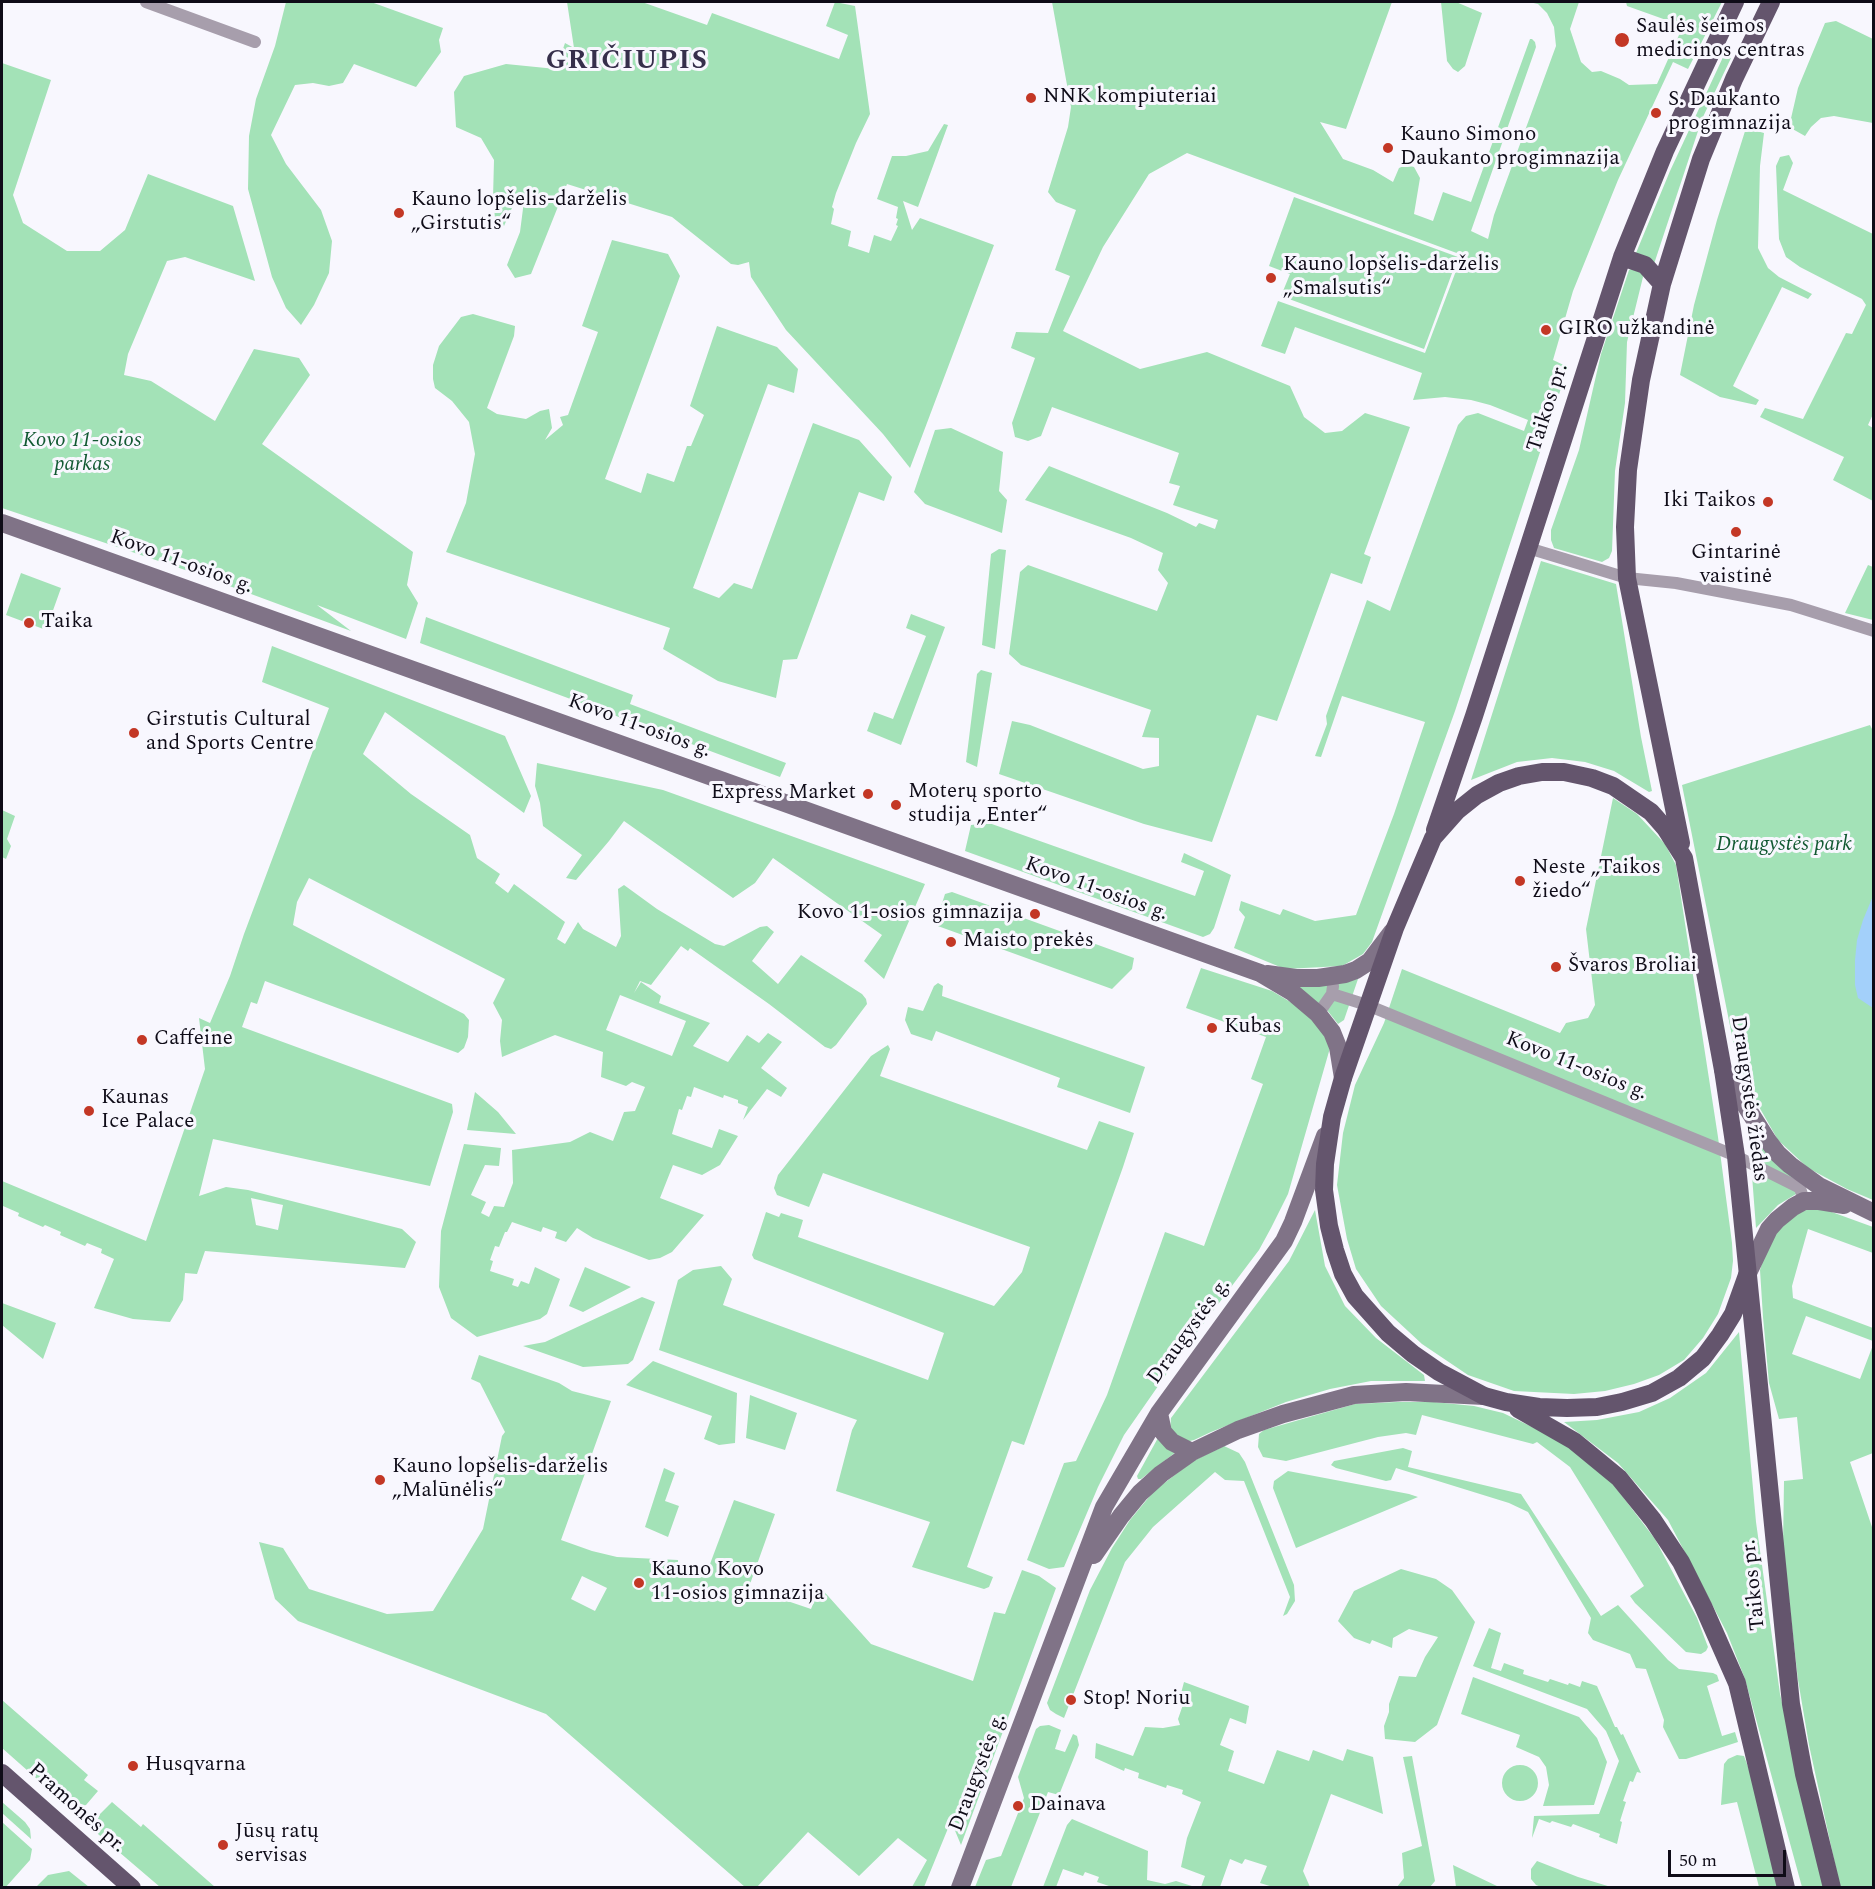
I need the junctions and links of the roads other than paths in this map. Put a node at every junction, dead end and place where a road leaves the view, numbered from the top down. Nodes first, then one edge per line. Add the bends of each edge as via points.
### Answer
1 (146, 2) edge
2 (1736, 2) edge
3 (1771, 2) edge
4 (255, 42) dead end
5 (1622, 257) junction
6 (1662, 284) junction
7 (2, 523) edge
8 (1528, 548) junction
9 (1627, 578) junction
10 (1874, 631) edge
11 (1432, 838) junction
12 (1684, 858) junction
13 (1395, 928) junction
14 (1260, 973) junction
15 (1333, 985) junction
16 (1367, 1005) junction
17 (1318, 1014) junction
18 (1723, 1070) junction
19 (1343, 1078) junction
20 (1332, 1117) junction
21 (1736, 1156) junction
22 (1804, 1189) junction
23 (1867, 1211) edge
24 (1747, 1275) junction
25 (1484, 1396) junction
26 (1506, 1402) junction
27 (1159, 1413) junction
28 (1192, 1452) junction
29 (1080, 1573) junction
30 (2, 1773) edge
31 (127, 1884) edge
32 (960, 1887) edge
33 (1786, 1887) edge
34 (1832, 1887) edge

1 - 4 street
2 - 5 main road, Taikos pr. via 1665,151
3 - 6 main road via 1701,159
5 - 6 main road via 1645,265
5 - 8 main road, Taikos pr.
6 - 9 main road via 1641,380 1628,470
7 - 14 main road, Kovo 11-osios g.
8 - 9 street
8 - 11 main road, Taikos pr.
9 - 10 street via 1676,583 1791,605
9 - 12 main road
11 - 12 main road, Draugystės žiedas via 1457,811 1499,783 1530,774 1564,772 1592,778 1633,798 1665,828
11 - 13 main road, Draugystės žiedas
12 - 18 main road, Draugystės žiedas
13 - 15 main road, Kovo 11-osios g. via 1370,961
13 - 16 main road, Draugystės žiedas
14 - 15 main road, Kovo 11-osios g.
14 - 17 main road, Kovo 11-osios g.
15 - 16 street, Kovo 11-osios g.
15 - 17 street
16 - 19 main road, Draugystės žiedas
16 - 21 street, Kovo 11-osios g.
17 - 19 main road, Kovo 11-osios g. via 1338,1047
18 - 21 main road, Draugystės žiedas
18 - 22 main road
19 - 20 main road, Draugystės žiedas
20 - 25 main road, Draugystės žiedas via 1324,1190 1338,1258 1354,1296 1413,1354
20 - 27 main road, Draugystės g. via 1284,1240
21 - 22 street, Kovo 11-osios g.
21 - 24 main road, Draugystės žiedas
22 - 23 main road, Kovo 11-osios g. via 1819,1201
22 - 24 main road via 1769,1229
24 - 26 main road, Draugystės žiedas via 1733,1314 1703,1358 1652,1393 1597,1407 1539,1407
24 - 34 main road, Taikos pr. via 1791,1704
25 - 26 main road, Draugystės žiedas
25 - 28 main road, Draugystės g. via 1406,1392 1354,1395 1261,1421
26 - 33 main road, Taikos pr. via 1574,1442 1619,1478 1681,1562 1737,1683
27 - 28 main road via 1163,1432 1172,1442
27 - 29 main road, Draugystės g. via 1104,1507
28 - 29 main road, Draugystės g. via 1140,1494
29 - 32 main road, Draugystės g.
30 - 31 main road, Pramonės pr.

